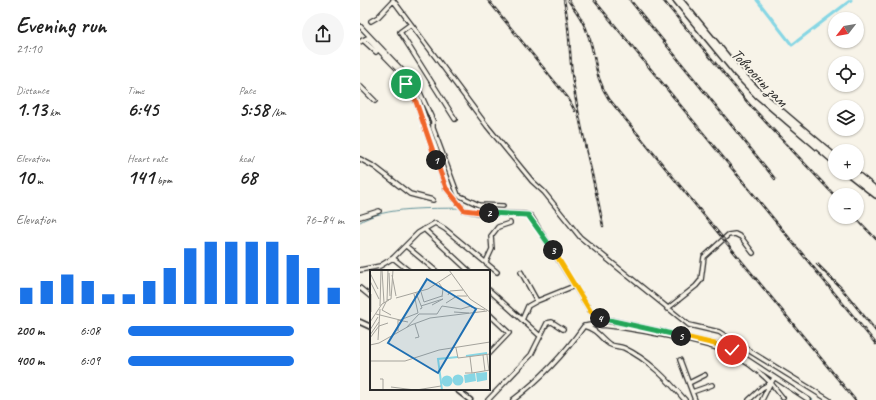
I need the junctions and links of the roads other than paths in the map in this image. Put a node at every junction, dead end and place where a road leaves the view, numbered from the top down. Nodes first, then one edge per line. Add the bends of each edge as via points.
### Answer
1 (393, 0) edge
2 (676, 0) edge
3 (680, 0) edge
4 (371, 21) dead end
5 (411, 24) junction
6 (360, 26) edge
7 (362, 41) edge
8 (376, 52) dead end
9 (399, 77) dead end
10 (360, 86) edge
11 (375, 101) dead end
12 (455, 119) dead end
13 (828, 152) edge
14 (828, 156) edge
15 (360, 158) edge
16 (857, 180) edge
17 (864, 180) edge
18 (876, 190) edge
19 (876, 195) edge
20 (453, 196) junction
21 (433, 200) dead end
22 (503, 206) dead end
23 (379, 212) dead end
24 (360, 217) edge
25 (510, 222) dead end
26 (424, 230) junction
27 (406, 246) junction
28 (753, 253) dead end
29 (393, 258) junction
30 (486, 262) junction
31 (370, 267) junction
32 (360, 270) edge
33 (373, 270) edge
34 (408, 270) edge
35 (435, 270) edge
36 (468, 270) edge
37 (497, 272) dead end
38 (521, 272) dead end
39 (574, 286) junction
40 (360, 288) edge
41 (490, 291) edge
42 (370, 296) edge
43 (536, 301) junction
44 (667, 309) junction
45 (490, 315) edge
46 (522, 320) junction
47 (360, 322) edge
48 (584, 326) junction
49 (370, 327) edge
50 (563, 330) dead end
51 (539, 335) junction
52 (490, 353) edge
53 (680, 360) dead end
54 (705, 374) dead end
55 (774, 378) junction
56 (689, 383) junction
57 (771, 383) junction
58 (712, 385) dead end
59 (457, 390) edge
60 (692, 392) junction
61 (783, 398) dead end
62 (470, 400) edge
63 (488, 400) edge
64 (513, 400) edge
65 (685, 400) edge
66 (695, 400) edge
67 (750, 400) edge
68 (763, 400) edge
69 (809, 400) edge
70 (829, 400) edge

1 - 4 street
1 - 5 street
2 - 14 highway, Товчооны зам via 757,95
3 - 13 highway, Товчооны зам via 760,93
5 - 12 street via 400,32
5 - 44 street via 487,126 580,237
6 - 22 street via 417,86 433,121 433,128 458,195 479,205
7 - 8 street
7 - 20 street via 367,38 414,86
9 - 20 street via 414,96 446,188
10 - 11 street
15 - 21 street via 410,194
16 - 19 highway
17 - 18 highway
20 - 39 street via 464,210 528,215 554,251
23 - 24 street
25 - 30 street via 498,227 491,236 492,249
26 - 27 street
26 - 30 street via 435,223
26 - 36 street
27 - 29 street
27 - 35 street
28 - 44 street via 741,237 735,234 728,236 704,257 701,280 696,286
29 - 31 street via 380,266
29 - 34 street
30 - 37 street
31 - 32 street
31 - 33 street
38 - 43 street
39 - 43 street
39 - 55 street via 597,317 728,347
40 - 42 street
41 - 46 street
43 - 46 street via 528,306
44 - 70 street via 689,325 719,332
45 - 52 street via 509,333
46 - 51 street
47 - 49 main road
48 - 57 street via 607,325 703,344 727,352
48 - 64 street via 558,360 532,386
48 - 65 street via 595,330 608,343 651,365
50 - 51 street via 552,322 547,323
51 - 63 street via 531,355
53 - 56 street
54 - 56 street
55 - 57 street
55 - 69 street
56 - 60 street
57 - 61 street
57 - 67 street
57 - 68 street
58 - 60 street
59 - 62 main road
60 - 66 street

